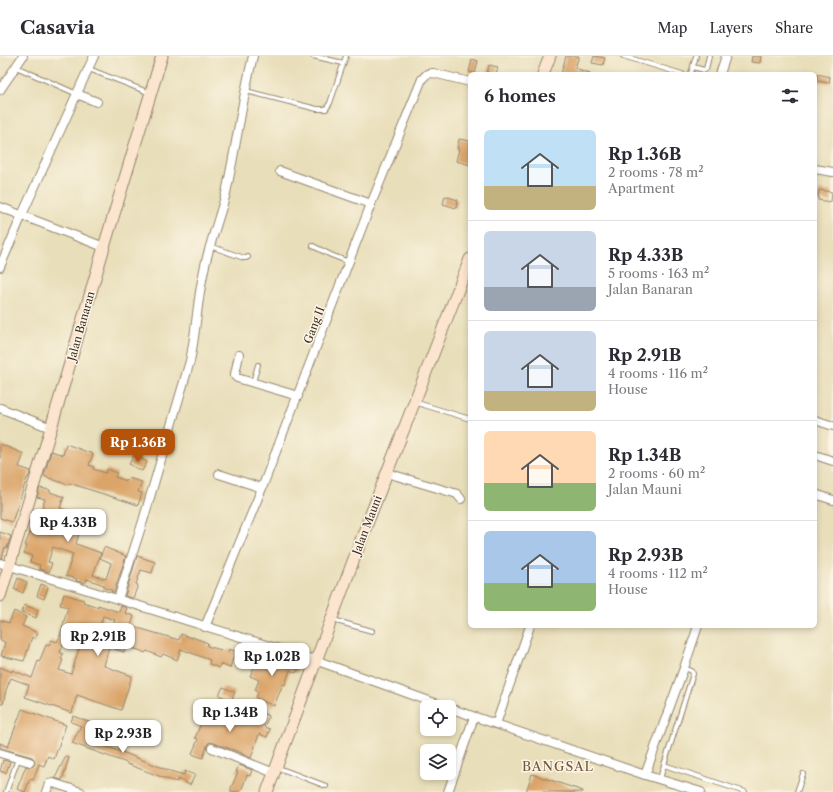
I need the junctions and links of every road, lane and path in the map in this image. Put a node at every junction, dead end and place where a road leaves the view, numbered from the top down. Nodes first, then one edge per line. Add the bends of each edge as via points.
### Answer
1 (23, 56) edge
2 (94, 56) edge
3 (162, 56) edge
4 (253, 56) edge
5 (313, 56) edge
6 (346, 56) edge
7 (550, 56) edge
8 (623, 56) edge
9 (696, 56) edge
10 (709, 56) edge
11 (726, 56) edge
12 (343, 63) junction
13 (16, 67) junction
14 (693, 67) junction
15 (89, 69) junction
16 (544, 72) edge
17 (675, 72) edge
18 (691, 72) edge
19 (721, 72) edge
20 (468, 82) edge
21 (0, 90) edge
22 (246, 91) junction
23 (77, 94) junction
24 (151, 94) junction
25 (98, 102) dead end
26 (817, 169) edge
27 (833, 170) edge
28 (280, 171) dead end
29 (371, 204) junction
30 (0, 207) edge
31 (22, 215) junction
32 (210, 246) junction
33 (313, 246) dead end
34 (104, 247) junction
35 (248, 257) dead end
36 (350, 262) junction
37 (0, 267) edge
38 (467, 278) edge
39 (240, 355) dead end
40 (258, 365) dead end
41 (253, 383) junction
42 (298, 396) junction
43 (414, 402) junction
44 (0, 408) edge
45 (468, 418) edge
46 (817, 421) edge
47 (833, 426) edge
48 (51, 428) junction
49 (817, 456) edge
50 (833, 461) edge
51 (387, 473) junction
52 (219, 474) dead end
53 (262, 488) junction
54 (817, 495) edge
55 (461, 499) dead end
56 (833, 500) edge
57 (5, 564) edge
58 (0, 596) edge
59 (118, 599) junction
60 (330, 619) junction
61 (206, 627) junction
62 (529, 628) edge
63 (697, 628) edge
64 (372, 631) dead end
65 (315, 660) junction
66 (684, 668) junction
67 (426, 700) edge
68 (456, 711) edge
69 (474, 717) junction
70 (496, 724) junction
71 (212, 748) dead end
72 (0, 753) edge
73 (18, 758) junction
74 (30, 762) dead end
75 (664, 765) junction
76 (275, 770) junction
77 (803, 774) dead end
78 (645, 775) junction
79 (660, 779) junction
80 (326, 786) dead end
81 (6, 792) edge
82 (46, 792) edge
83 (81, 792) edge
84 (266, 792) edge
85 (448, 792) edge
86 (701, 792) edge
87 (745, 792) edge
88 (797, 792) edge

1 - 13 street
2 - 15 street
3 - 24 main road, Jalan Banaran
4 - 22 street
5 - 12 lane
6 - 12 lane
7 - 16 main road
8 - 17 lane
9 - 14 lane
10 - 14 lane via 706,69
11 - 19 street
12 - 22 lane via 326,110 317,110
13 - 21 street
13 - 23 lane
14 - 18 lane
15 - 23 street
15 - 24 lane
20 - 29 street, Gang II via 433,73 424,76
22 - 32 street via 225,195
23 - 25 street
23 - 31 street
24 - 34 main road, Jalan Banaran
26 - 27 street
28 - 29 street
29 - 36 street, Gang II
30 - 31 street
31 - 34 street
31 - 37 street
32 - 35 lane via 244,258
32 - 59 street via 190,361
33 - 36 lane
34 - 48 main road, Jalan Banaran
36 - 42 street, Gang II
38 - 43 main road, Jalan Mauni
39 - 41 street via 235,376
40 - 41 lane
41 - 42 street
42 - 53 street, Gang II
43 - 45 lane
43 - 51 main road, Jalan Mauni
44 - 48 street
46 - 47 street
48 - 57 main road, Jalan Banaran
49 - 50 street
51 - 55 street via 457,494
51 - 60 main road, Jalan Mauni
52 - 53 street
53 - 61 street, Gang II
54 - 56 street
57 - 58 main road, Jalan Banaran
57 - 59 street
59 - 61 street
60 - 64 lane
60 - 65 main road, Jalan Mauni
61 - 65 street
62 - 70 street
63 - 66 street
65 - 67 street
65 - 76 main road, Jalan Mauni
66 - 75 lane via 693,674
66 - 78 street
68 - 69 street
69 - 70 street
69 - 85 street
70 - 78 street
71 - 76 street
72 - 73 street
73 - 74 street
73 - 81 lane
75 - 79 lane
75 - 87 lane
76 - 80 lane
76 - 84 main road, Jalan Mauni
77 - 88 lane
78 - 79 street
79 - 86 street
82 - 83 street via 49,784 53,783

